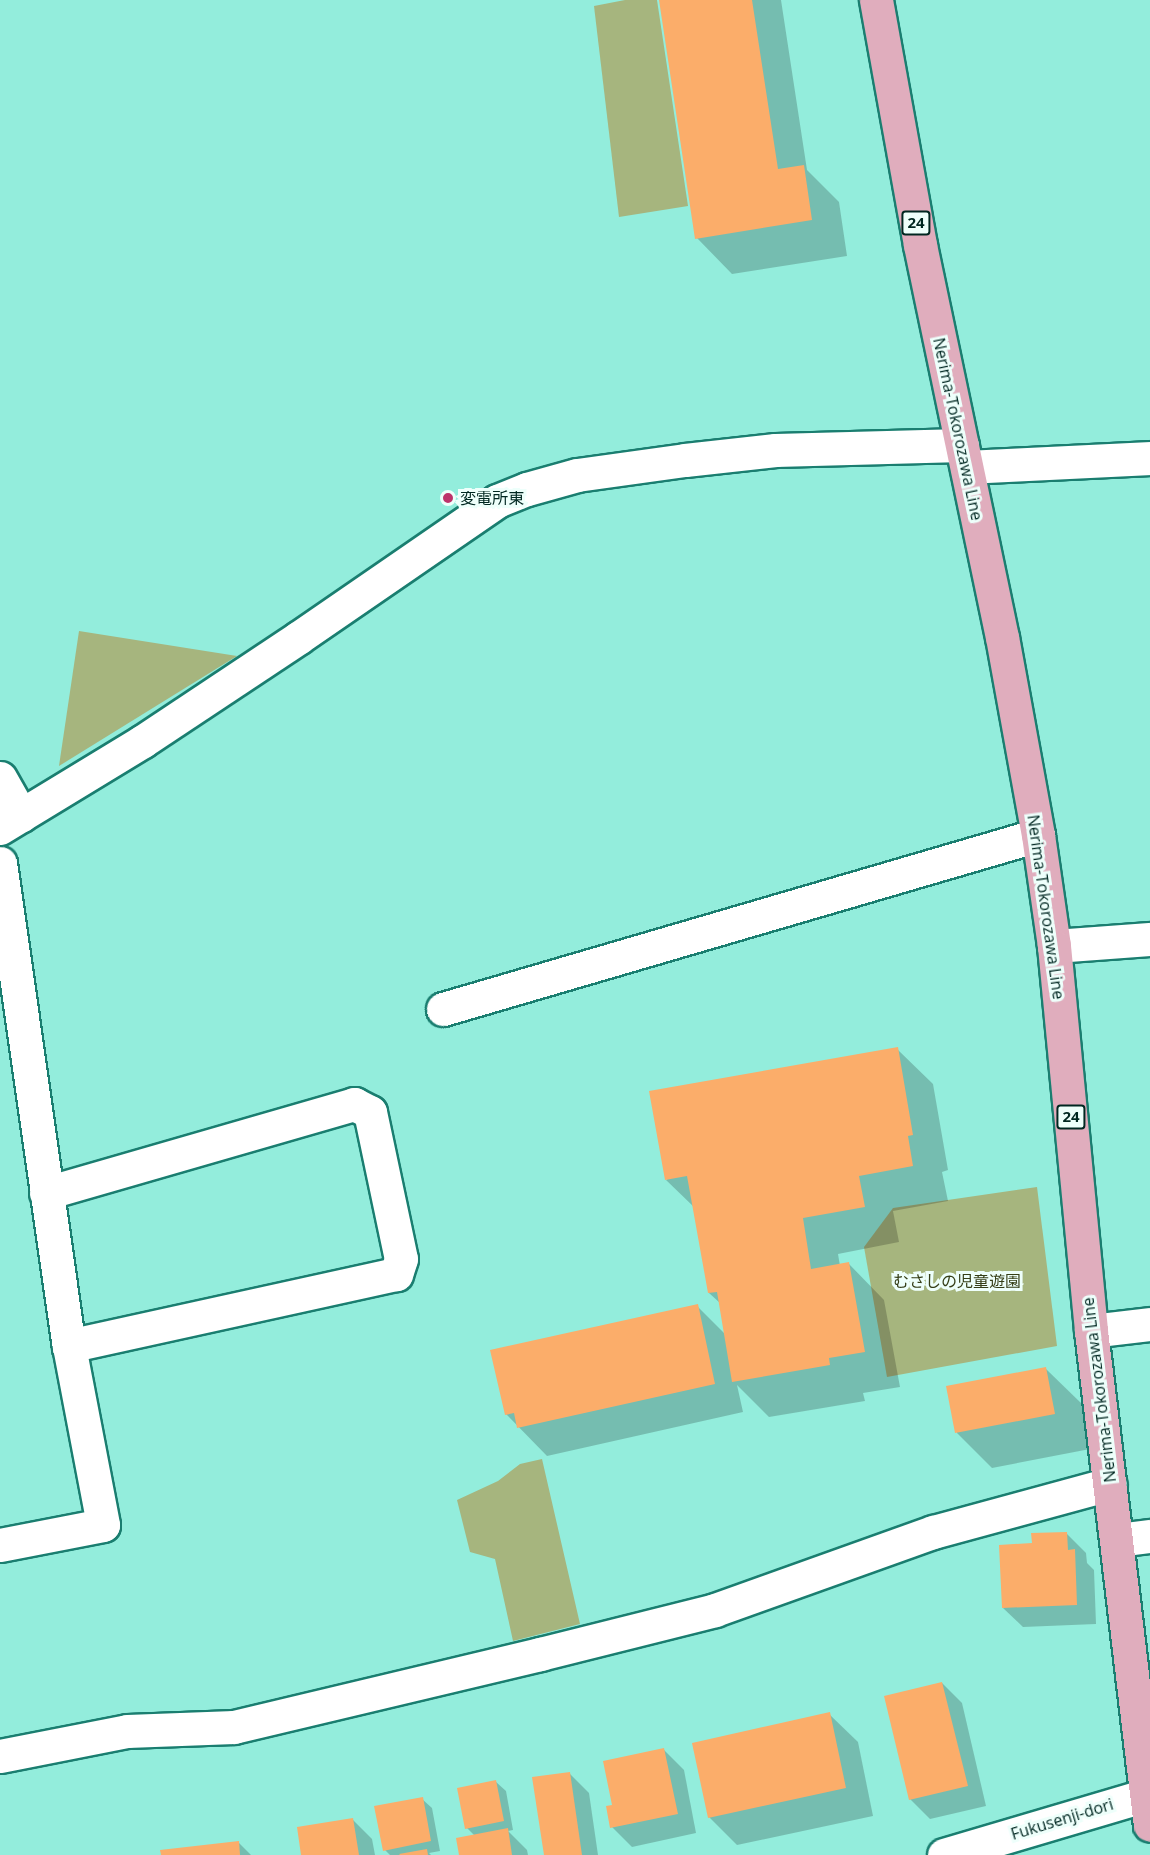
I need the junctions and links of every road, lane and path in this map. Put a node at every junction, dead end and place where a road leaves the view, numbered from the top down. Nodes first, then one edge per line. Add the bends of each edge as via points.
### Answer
1 (876, 0) edge
2 (964, 456) junction
3 (1150, 458) edge
4 (0, 778) edge
5 (10, 821) edge
6 (1038, 835) junction
7 (0, 863) edge
8 (1150, 939) edge
9 (1054, 946) junction
10 (443, 1009) dead end
11 (46, 1193) junction
12 (1150, 1324) edge
13 (1091, 1331) junction
14 (69, 1346) junction
15 (1110, 1484) junction
16 (1150, 1536) edge
17 (1116, 1540) junction
18 (0, 1545) edge
19 (0, 1756) edge
20 (1149, 1804) edge
21 (944, 1855) edge

1 - 2 main road, Nerima-Tokorozawa Line / 24 via 920,245
2 - 3 street
2 - 5 street via 775,450 577,475 527,489 497,501 143,741
2 - 6 main road, Nerima-Tokorozawa Line / 24
4 - 5 street
6 - 9 main road, Nerima-Tokorozawa Line / 24
6 - 10 street
7 - 11 street
8 - 9 street
9 - 13 main road, Nerima-Tokorozawa Line / 24
11 - 14 street
11 - 14 street via 354,1104 370,1112 401,1259 396,1274
12 - 13 street
13 - 15 main road, Nerima-Tokorozawa Line / 24
14 - 18 street via 103,1525
15 - 17 main road, Nerima-Tokorozawa Line / 24
15 - 19 street via 933,1532 715,1610 540,1654 234,1727 128,1731
16 - 17 street
17 - 20 main road, Nerima-Tokorozawa Line / 24
20 - 21 street, Fukusenji-dori

